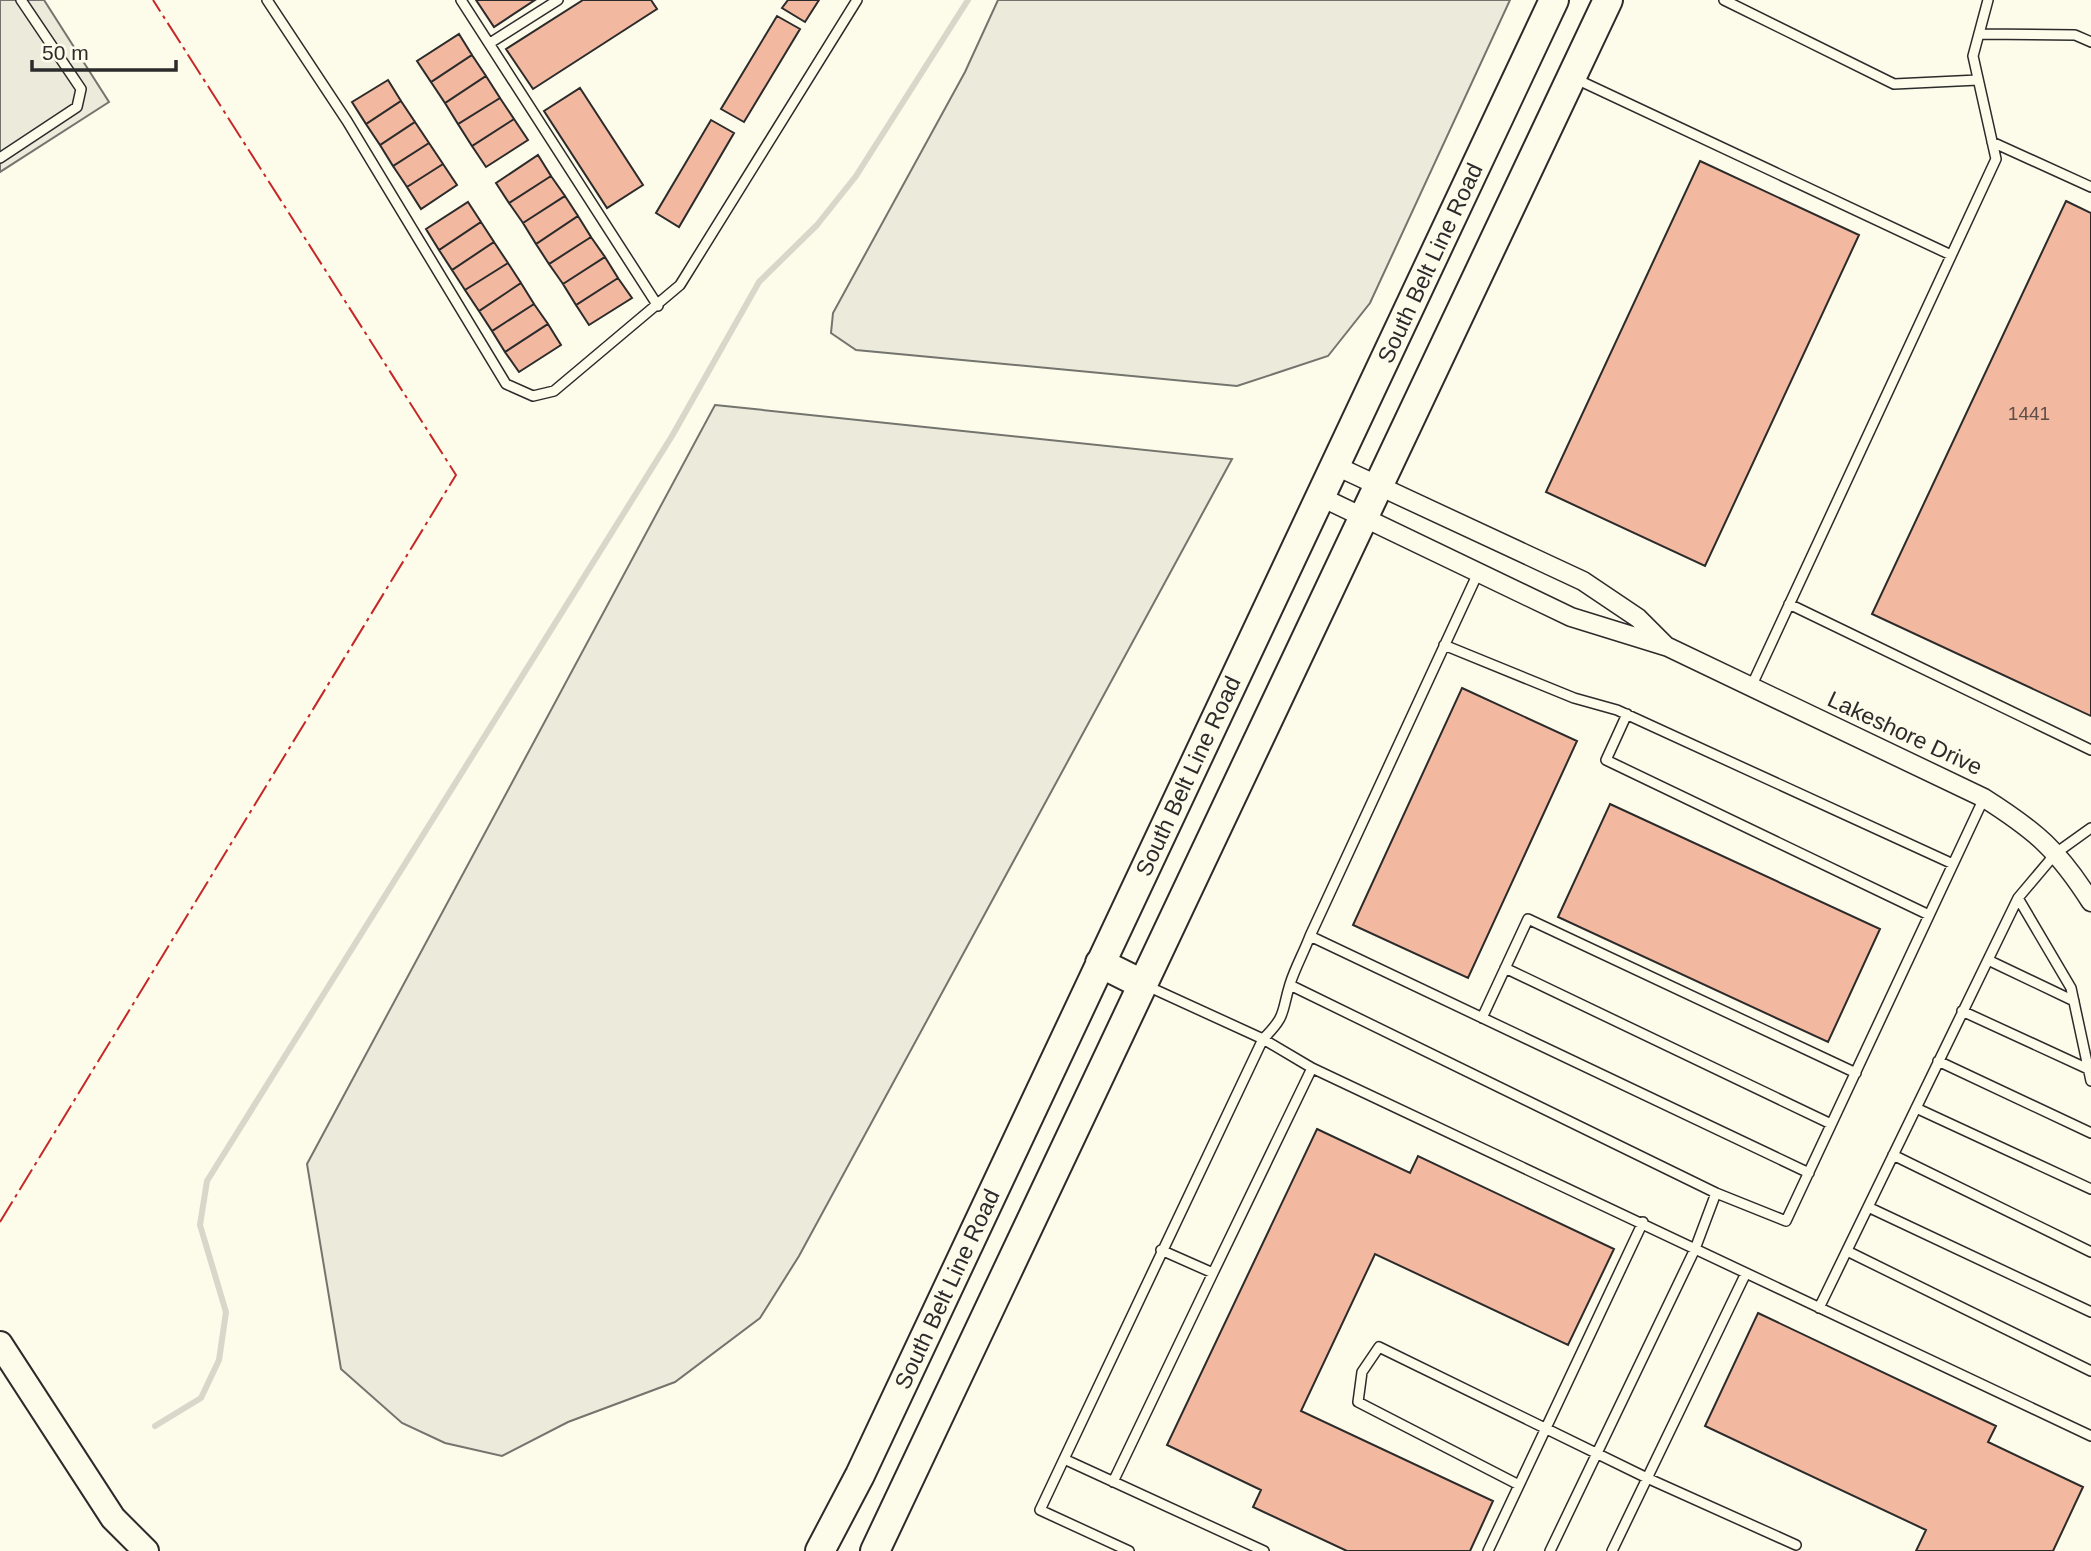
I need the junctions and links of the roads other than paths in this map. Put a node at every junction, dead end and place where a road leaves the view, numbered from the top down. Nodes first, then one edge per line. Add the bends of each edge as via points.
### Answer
1 (21, 0) edge
2 (267, 0) edge
3 (461, 0) edge
4 (558, 0) edge
5 (857, 0) edge
6 (1554, 0) edge
7 (1608, 0) edge
8 (1724, 0) edge
9 (1988, 0) edge
10 (1979, 34) junction
11 (2091, 42) edge
12 (490, 43) junction
13 (1571, 77) junction
14 (1978, 80) junction
15 (1992, 142) junction
16 (0, 158) edge
17 (2091, 187) edge
18 (1951, 255) junction
19 (658, 306) junction
20 (1334, 465) junction
21 (1380, 487) junction
22 (1319, 496) junction
23 (1365, 518) junction
24 (1478, 573) junction
25 (1789, 604) junction
26 (1444, 646) junction
27 (1668, 648) junction
28 (1751, 687) junction
29 (1627, 714) junction
30 (2091, 750) edge
31 (1984, 798) junction
32 (2091, 828) edge
33 (2056, 853) junction
34 (1953, 864) junction
35 (2018, 898) junction
36 (2091, 902) edge
37 (1929, 915) junction
38 (1310, 936) junction
39 (1987, 960) junction
40 (1100, 963) junction
41 (1505, 968) junction
42 (1142, 984) junction
43 (1290, 985) junction
44 (2074, 1001) junction
45 (1962, 1011) junction
46 (1482, 1018) junction
47 (1264, 1039) junction
48 (1938, 1061) junction
49 (1312, 1068) junction
50 (2088, 1069) junction
51 (1856, 1073) junction
52 (2091, 1081) edge
53 (1916, 1108) junction
54 (1831, 1124) junction
55 (2091, 1133) edge
56 (1893, 1155) junction
57 (1808, 1173) junction
58 (2091, 1189) edge
59 (1716, 1193) junction
60 (1868, 1207) junction
61 (1643, 1222) junction
62 (1695, 1249) junction
63 (1161, 1250) junction
64 (1847, 1251) junction
65 (2091, 1252) edge
66 (1213, 1273) junction
67 (1746, 1273) junction
68 (1819, 1308) junction
69 (2091, 1312) edge
70 (0, 1344) edge
71 (2091, 1371) edge
72 (1546, 1428) junction
73 (2091, 1436) edge
74 (1597, 1452) junction
75 (1064, 1459) junction
76 (1647, 1478) junction
77 (1113, 1482) junction
78 (1518, 1485) junction
79 (1796, 1545) dead end
80 (146, 1551) edge
81 (820, 1551) edge
82 (875, 1551) edge
83 (1129, 1551) edge
84 (1264, 1551) edge
85 (1488, 1551) edge
86 (1550, 1551) edge
87 (1612, 1551) edge

1 - 16 lane via 81,89 77,107
2 - 19 lane via 347,121 506,384 533,396 554,391
3 - 12 lane
4 - 12 lane
5 - 19 lane via 680,285
6 - 20 main road, South Belt Line Road
7 - 13 main road, South Belt Line Road
8 - 14 lane via 1894,84
9 - 10 lane
10 - 11 lane via 2076,35
10 - 14 lane via 1973,56
12 - 19 lane
13 - 18 lane
13 - 21 main road, South Belt Line Road
14 - 15 lane
15 - 17 lane
15 - 18 lane via 1996,159
18 - 25 lane
20 - 21 street, Lakeshore Drive
20 - 22 main road, South Belt Line Road
21 - 23 main road, South Belt Line Road
21 - 27 street, Lakeshore Drive via 1583,581 1638,618
22 - 23 street, Lakeshore Drive
22 - 40 main road, South Belt Line Road
23 - 24 street, Lakeshore Drive
23 - 42 main road, South Belt Line Road
24 - 26 lane
24 - 27 street, Lakeshore Drive via 1571,617
25 - 28 lane
25 - 30 lane
26 - 29 lane via 1525,680
26 - 38 lane
27 - 28 street, Lakeshore Drive
28 - 31 street, Lakeshore Drive
29 - 34 lane
29 - 37 lane via 1606,760
31 - 33 street, Lakeshore Drive via 2025,824
31 - 34 lane
32 - 33 lane
33 - 35 lane
33 - 36 street, Lakeshore Drive
34 - 37 lane
35 - 39 lane
35 - 44 lane via 2044,937
37 - 51 lane
38 - 43 lane
38 - 46 lane
39 - 44 lane
39 - 45 lane
40 - 42 main road
40 - 81 main road, South Belt Line Road
41 - 46 lane
41 - 51 lane via 1528,919
41 - 54 lane
42 - 47 lane
42 - 82 main road, South Belt Line Road
43 - 47 lane via 1287,1007
43 - 59 lane
44 - 50 lane
45 - 48 lane
45 - 50 lane
46 - 57 lane
47 - 49 lane
47 - 63 lane
48 - 53 lane
48 - 55 lane
49 - 61 lane
49 - 66 lane
50 - 52 lane
51 - 54 lane
53 - 56 lane
53 - 58 lane
54 - 57 lane
56 - 60 lane
56 - 65 lane
57 - 59 lane via 1786,1221
59 - 62 lane
60 - 64 lane
60 - 69 lane
61 - 62 lane
61 - 72 lane
62 - 67 lane
62 - 74 lane
63 - 66 lane
63 - 75 lane
64 - 68 lane
64 - 71 lane
66 - 77 lane
67 - 68 lane
67 - 76 lane
68 - 73 lane
70 - 80 street via 113,1518
72 - 74 lane
72 - 78 lane
72 - 78 lane via 1378,1347 1362,1372 1358,1402
74 - 76 lane
74 - 86 lane
75 - 77 lane
75 - 83 lane via 1040,1510
76 - 79 lane
76 - 87 lane
77 - 84 lane
78 - 85 lane

